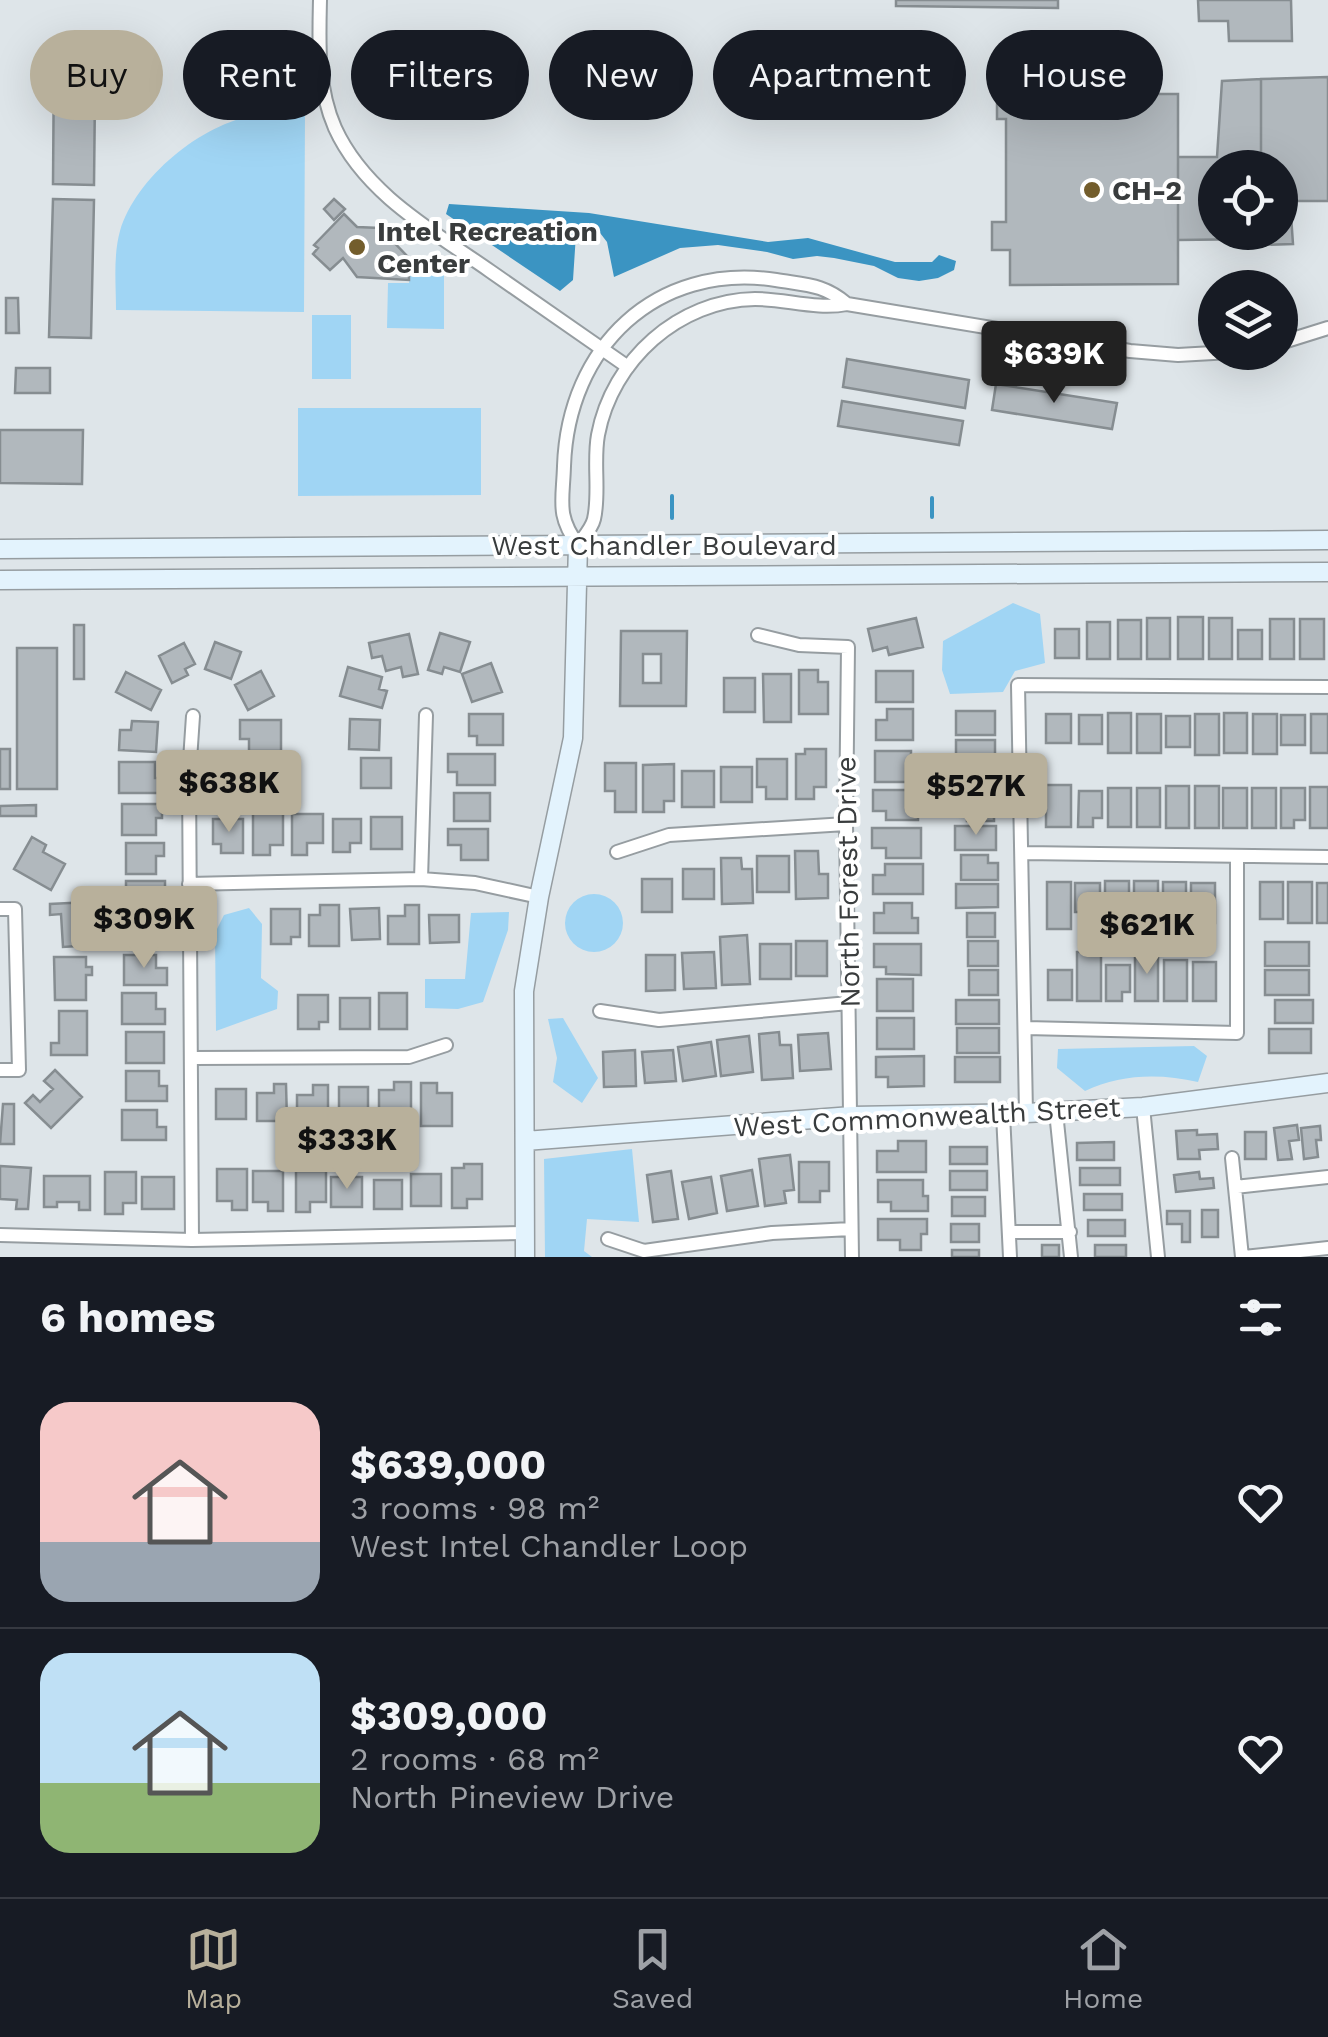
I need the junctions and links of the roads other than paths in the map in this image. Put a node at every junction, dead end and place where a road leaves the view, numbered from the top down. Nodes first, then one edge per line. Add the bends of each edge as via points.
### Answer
1 (320, 0) edge
2 (847, 304) junction
3 (1328, 328) edge
4 (1298, 337) edge
5 (602, 349) junction
6 (1198, 354) edge
7 (628, 367) junction
8 (1328, 540) edge
9 (578, 545) junction
10 (0, 549) edge
11 (1328, 572) edge
12 (578, 576) junction
13 (0, 580) edge
14 (758, 635) dead end
15 (1328, 687) edge
16 (426, 715) dead end
17 (194, 716) dead end
18 (846, 824) junction
19 (617, 852) dead end
20 (1023, 853) junction
21 (1237, 857) junction
22 (1328, 857) edge
23 (421, 879) junction
24 (188, 884) junction
25 (539, 897) junction
26 (8, 909) edge
27 (850, 1003) junction
28 (600, 1011) dead end
29 (1026, 1028) junction
30 (446, 1045) dead end
31 (192, 1058) junction
32 (0, 1070) edge
33 (1328, 1083) edge
34 (1143, 1107) junction
35 (1056, 1112) junction
36 (1026, 1113) junction
37 (1003, 1114) junction
38 (852, 1116) junction
39 (525, 1141) junction
40 (1232, 1158) dead end
41 (1328, 1177) edge
42 (1235, 1187) junction
43 (851, 1229) junction
44 (1010, 1232) junction
45 (1070, 1232) junction
46 (525, 1233) junction
47 (0, 1236) edge
48 (608, 1239) dead end
49 (192, 1240) junction
50 (1328, 1248) edge
51 (526, 1257) edge
52 (852, 1257) edge
53 (1010, 1257) edge
54 (1072, 1257) edge
55 (1158, 1257) edge
56 (1243, 1257) edge

1 - 5 street via 326,101 365,176
2 - 5 street via 830,289 715,279 651,302
2 - 6 street via 1130,351
2 - 7 street via 828,308 757,299 703,309 654,338
3 - 4 street
5 - 7 street
5 - 9 street via 577,394 567,435 563,524
7 - 9 street via 600,426 594,522
8 - 9 main road, West Chandler Boulevard
9 - 10 main road, West Chandler Boulevard
9 - 12 main road
11 - 12 main road, West Chandler Boulevard
12 - 13 main road, West Chandler Boulevard
12 - 25 main road via 573,738
14 - 18 street, North Forest Drive via 799,646 848,647
15 - 20 street via 1018,686
16 - 23 street
17 - 24 street
18 - 19 street via 669,835
18 - 27 street, North Forest Drive
20 - 21 street
20 - 29 street
21 - 22 street
21 - 29 street via 1237,1033
23 - 24 street
23 - 25 street
24 - 31 street
25 - 39 main road via 524,991
26 - 32 street via 19,1070
27 - 28 street via 659,1020
27 - 38 street, North Forest Drive
29 - 36 street
30 - 31 street via 409,1057
31 - 49 street
33 - 34 main road, West Commonwealth Street
34 - 35 main road, West Commonwealth Street
34 - 55 street
35 - 36 main road, West Commonwealth Street
35 - 45 street
36 - 37 main road, West Commonwealth Street
37 - 38 main road, West Commonwealth Street
37 - 44 street
38 - 39 main road, West Commonwealth Street
38 - 43 street, North Forest Drive
39 - 46 main road
40 - 42 street
41 - 42 street
42 - 56 street
43 - 48 street via 644,1251
43 - 52 street, North Forest Drive
44 - 45 street
44 - 53 street
45 - 54 street
46 - 49 street
46 - 51 main road
47 - 49 street
50 - 56 street

